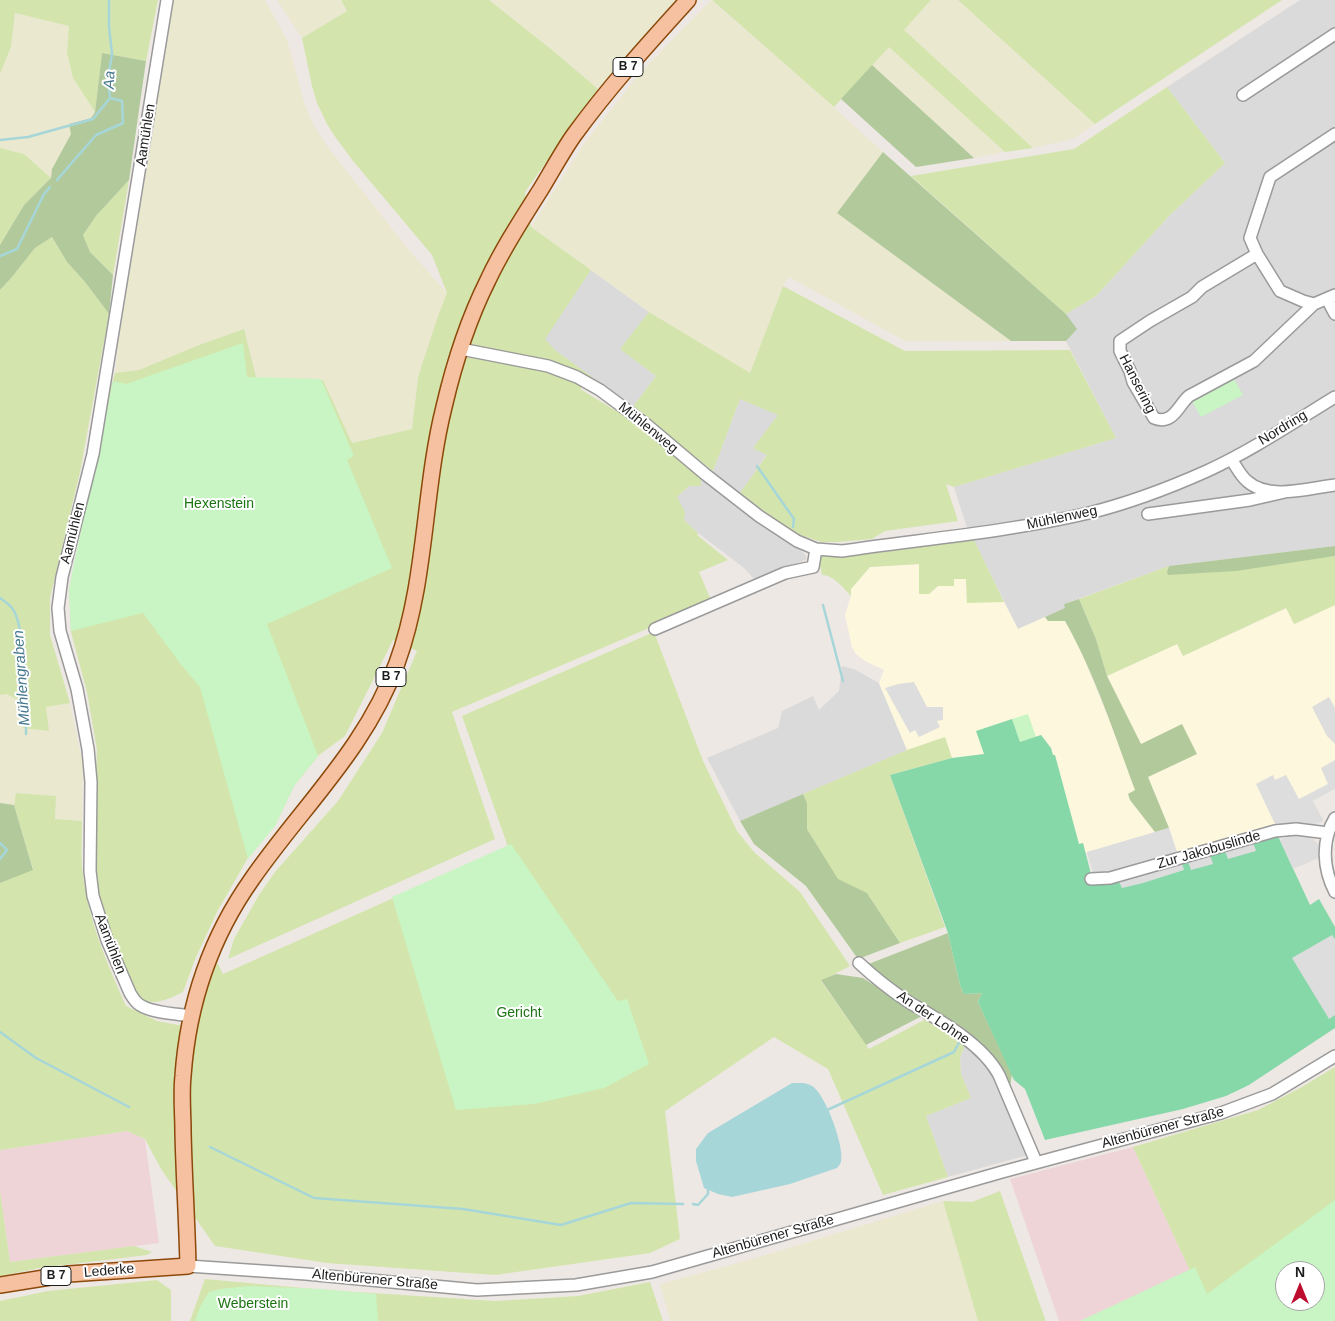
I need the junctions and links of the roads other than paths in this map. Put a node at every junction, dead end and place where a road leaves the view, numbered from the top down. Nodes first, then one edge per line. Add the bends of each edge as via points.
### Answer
1 (167, 0) edge
2 (688, 0) edge
3 (1335, 34) edge
4 (1242, 95) dead end
5 (1335, 134) edge
6 (1257, 254) junction
7 (1331, 297) edge
8 (1314, 304) junction
9 (1335, 314) edge
10 (461, 349) junction
11 (1335, 397) edge
12 (1231, 459) junction
13 (1335, 485) edge
14 (1285, 492) junction
15 (1148, 514) dead end
16 (816, 549) junction
17 (655, 629) dead end
18 (1335, 818) edge
19 (1328, 833) junction
20 (1091, 879) dead end
21 (1335, 892) edge
22 (859, 963) dead end
23 (191, 1016) junction
24 (1335, 1056) edge
25 (1036, 1162) junction
26 (188, 1266) junction
27 (0, 1285) edge

1 - 23 street, Aamühlen via 93,454 62,577 58,608 60,631 88,749 90,871 95,905 134,1001 149,1009
2 - 10 main road, B 7 via 572,137 486,283
3 - 4 street
5 - 6 street via 1270,177 1250,235
6 - 8 street via 1280,291
6 - 8 street, Hansering via 1120,342 1120,351 1133,382 1154,418 1164,419 1177,412 1189,396 1254,361
7 - 8 street
7 - 9 street
10 - 16 street, Mühlenweg via 548,366 577,377 646,425 759,516 796,541
10 - 23 main road, B 7 via 438,435 418,581 397,664 360,737 251,879 226,921 204,973
11 - 12 street, Nordring
12 - 14 street via 1253,486 1266,491
12 - 16 street, Mühlenweg via 1148,494 1065,518 842,551
13 - 14 street
14 - 15 street
16 - 17 street via 814,566 785,573
18 - 19 street
19 - 20 street, Zur Jakobuslinde via 1296,829 1274,832 1110,878
19 - 21 street via 1326,868
22 - 25 street, An der Lohne via 882,984 953,1029 993,1065
23 - 26 main road, B 7 via 182,1079
24 - 25 street, Altenbürener Straße via 1284,1088 1249,1104
25 - 26 street, Altenbürener Straße via 652,1272 576,1285 477,1290
26 - 27 main road, Lederke / B 7 via 78,1273

